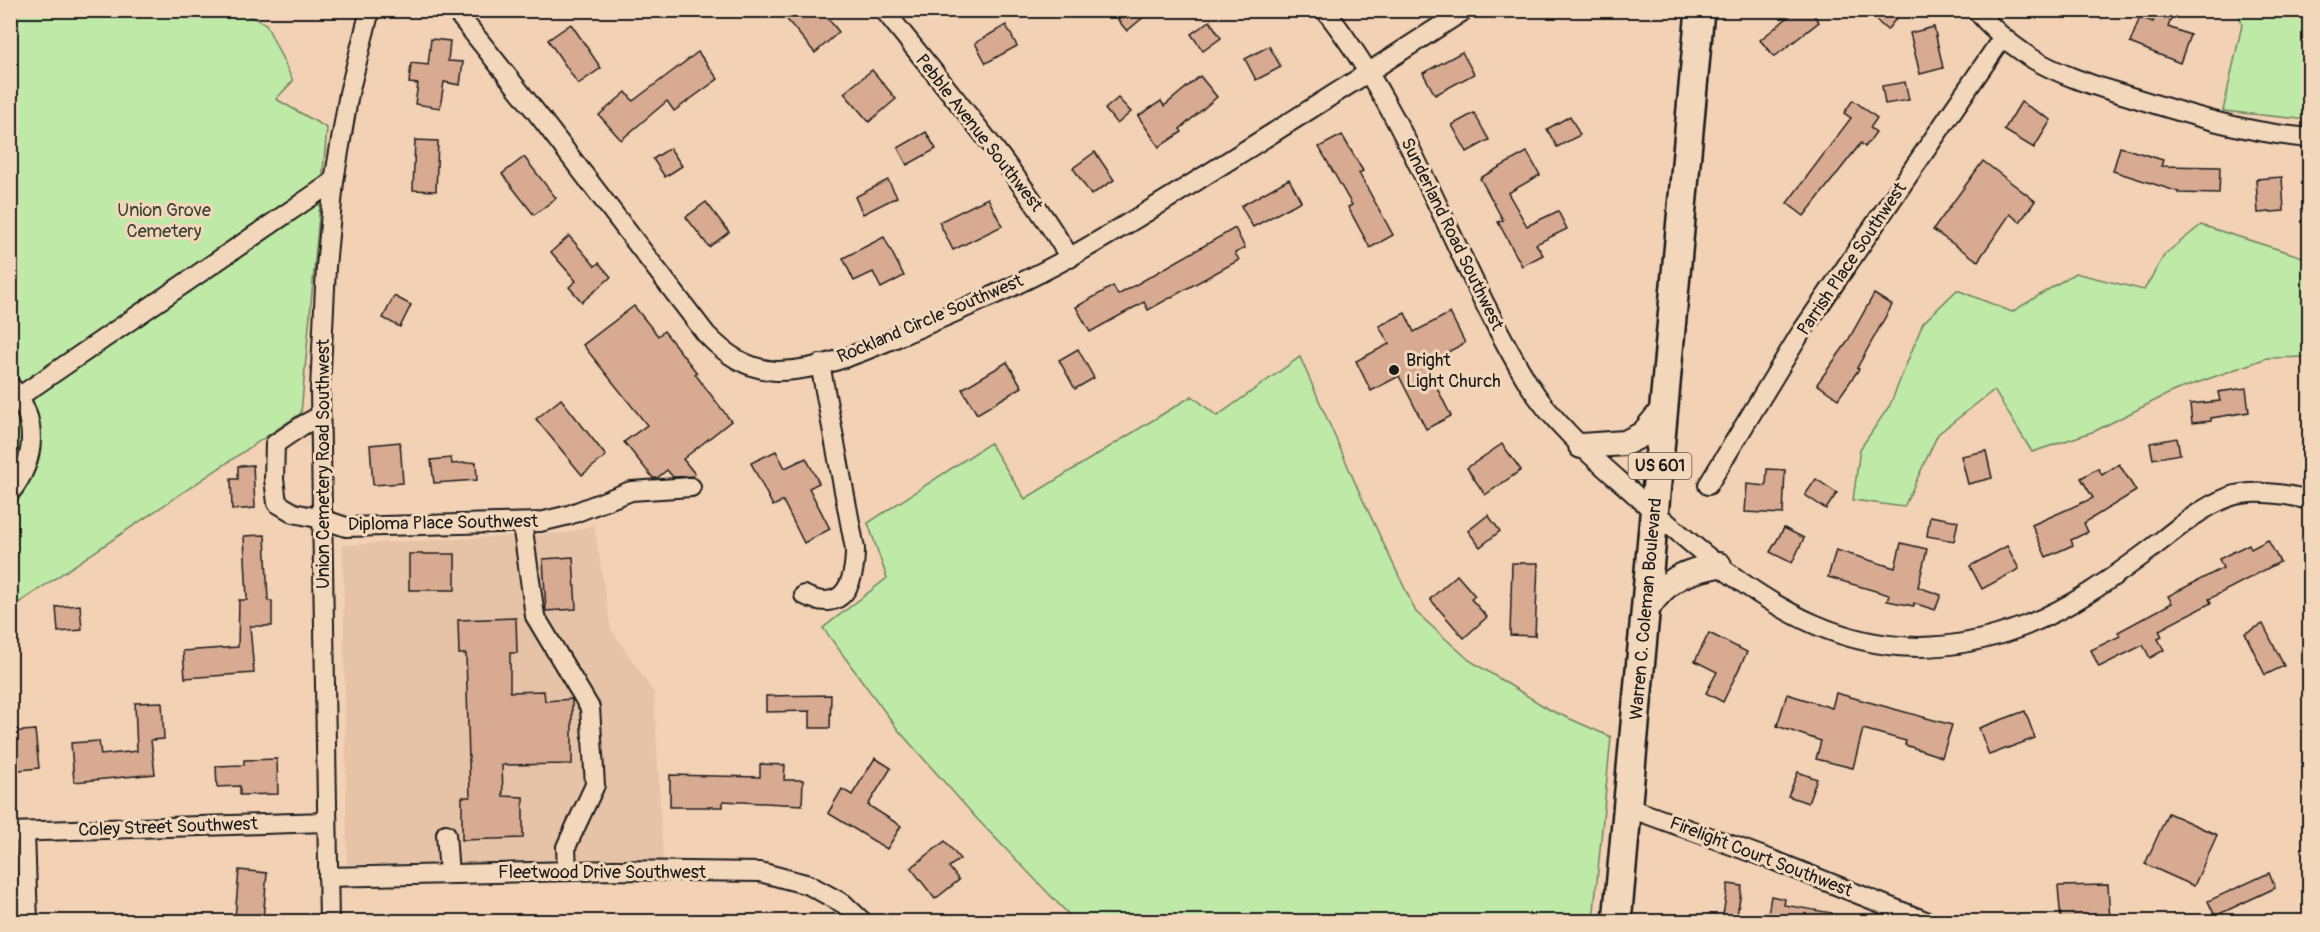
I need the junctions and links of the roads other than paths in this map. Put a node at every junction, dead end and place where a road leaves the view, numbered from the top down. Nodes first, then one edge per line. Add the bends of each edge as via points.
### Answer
1 (370, 10) edge
2 (455, 10) edge
3 (884, 10) edge
4 (1325, 10) edge
5 (1466, 10) edge
6 (1700, 10) edge
7 (1976, 10) edge
8 (2003, 37) junction
9 (1369, 73) junction
10 (2310, 138) edge
11 (334, 181) junction
12 (1070, 258) junction
13 (820, 364) junction
14 (15, 390) edge
15 (1665, 407) junction
16 (320, 416) junction
17 (1581, 446) junction
18 (1708, 485) dead end
19 (691, 487) dead end
20 (10, 493) edge
21 (2310, 500) edge
22 (1656, 513) junction
23 (322, 519) junction
24 (522, 523) junction
25 (1719, 565) junction
26 (804, 595) dead end
27 (1646, 610) junction
28 (1627, 807) junction
29 (326, 822) junction
30 (18, 832) edge
31 (446, 834) dead end
32 (567, 871) junction
33 (449, 874) junction
34 (328, 877) junction
35 (28, 921) edge
36 (329, 921) edge
37 (863, 921) edge
38 (1617, 921) edge
39 (1928, 921) edge

1 - 11 street, Union Cemetery Road Southwest via 349,93
2 - 13 street, Rockland Circle Southwest via 722,351 760,369 797,370
3 - 12 street, Pebble Avenue Southwest via 1006,166
4 - 9 street, Sunderland Road Southwest
5 - 9 street, Rockland Circle Southwest
6 - 15 highway, Warren C. Coleman Boulevard / US 601
7 - 8 street
8 - 10 street via 2029,56 2084,82 2221,125
8 - 18 street, Parrish Place Southwest via 1800,333
9 - 12 street, Rockland Circle Southwest
9 - 17 street, Sunderland Road Southwest via 1422,169 1502,338 1548,412
11 - 14 street
11 - 16 street, Union Cemetery Road Southwest
12 - 13 street, Rockland Circle Southwest via 988,299
13 - 26 street via 855,549 855,571 845,592 836,598 826,602
14 - 20 street via 30,422 31,450 23,477
15 - 17 main road via 1643,435 1625,443
15 - 22 highway, Warren C. Coleman Boulevard / US 601
16 - 23 street, Union Cemetery Road Southwest
16 - 23 street, Diploma Place Southwest via 275,444 274,479 277,503 294,513
17 - 22 street, Sunderland Road Southwest
19 - 24 street, Diploma Place Southwest via 631,491 569,515
21 - 25 street, Sunderland Road Southwest via 2287,494 2230,497 2200,512 2070,605 2024,626 1931,648 1881,645 1807,622 1770,603
22 - 25 street, Sunderland Road Southwest
22 - 27 highway, Warren C. Coleman Boulevard / US 601
23 - 24 street, Diploma Place Southwest via 346,527
23 - 29 street, Union Cemetery Road Southwest
24 - 32 street via 535,616 590,708 595,785 566,847
25 - 27 main road via 1680,575 1658,592
27 - 28 highway, Warren C. Coleman Boulevard / US 601
28 - 38 highway, Warren C. Coleman Boulevard / US 601
28 - 39 street, Firelight Court Southwest
29 - 30 street, Coley Street Southwest
29 - 34 street, Union Cemetery Road Southwest
30 - 35 street
31 - 33 street
32 - 33 street, Fleetwood Drive Southwest
32 - 37 street, Fleetwood Drive Southwest via 760,872 809,885 844,904
33 - 34 street, Fleetwood Drive Southwest
34 - 36 street, Union Cemetery Road Southwest

